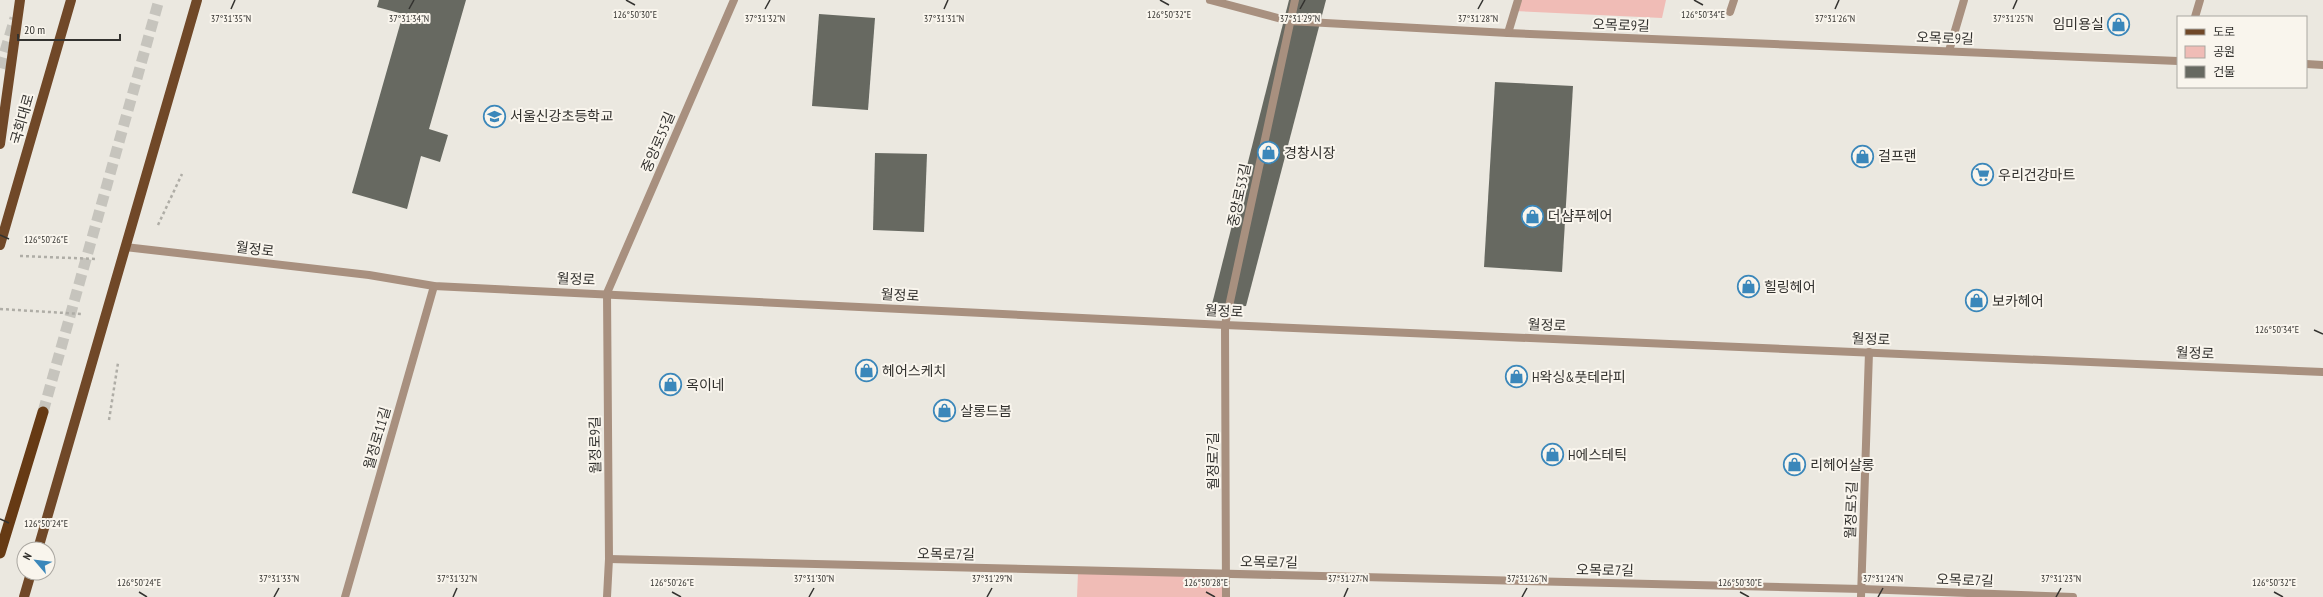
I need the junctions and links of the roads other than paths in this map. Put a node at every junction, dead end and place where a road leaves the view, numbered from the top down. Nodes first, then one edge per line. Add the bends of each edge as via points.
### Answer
1 (20, 0) edge
2 (71, 0) edge
3 (197, 0) edge
4 (734, 0) edge
5 (1210, 0) edge
6 (1295, 0) edge
7 (1518, 0) edge
8 (1734, 0) edge
9 (1964, 0) edge
10 (2200, 0) edge
11 (1730, 12) dead end
12 (2195, 16) edge
13 (1289, 21) junction
14 (1508, 33) junction
15 (1949, 51) junction
16 (2177, 61) edge
17 (2307, 64) edge
18 (2323, 65) edge
19 (0, 144) edge
20 (0, 245) edge
21 (126, 247) junction
22 (434, 286) junction
23 (607, 294) junction
24 (1225, 324) junction
25 (1869, 352) junction
26 (2323, 372) edge
27 (43, 412) tunnel mouth
28 (40, 541) edge
29 (0, 553) edge
30 (610, 559) junction
31 (1227, 574) junction
32 (29, 581) edge
33 (1862, 593) edge
34 (24, 597) edge
35 (345, 597) edge
36 (607, 597) edge
37 (1226, 597) edge
38 (2073, 597) edge

1 - 19 main road, 국회대로
2 - 20 main road, 국회대로
3 - 21 main road
4 - 23 street, 중앙로55길
5 - 13 street, 오목로9길
6 - 13 street, 중앙로53길
7 - 14 street
8 - 11 street
9 - 15 street
10 - 12 street
13 - 14 street, 오목로9길
13 - 24 street, 중앙로53길
14 - 15 street, 오목로9길
15 - 16 street, 오목로9길
17 - 18 street
21 - 22 street, 월정로 via 369,275
21 - 28 main road
22 - 23 street, 월정로
22 - 35 street, 월정로11길
23 - 24 street, 월정로
23 - 30 street, 월정로9길
24 - 25 street, 월정로
24 - 31 street, 월정로7길
25 - 26 street, 월정로
25 - 33 street, 월정로5길
27 - 29 highway
30 - 31 street, 오목로7길
30 - 36 street, 월정로9길
31 - 33 street, 오목로7길
31 - 37 street, 월정로7길
32 - 34 main road
33 - 38 street, 오목로7길

